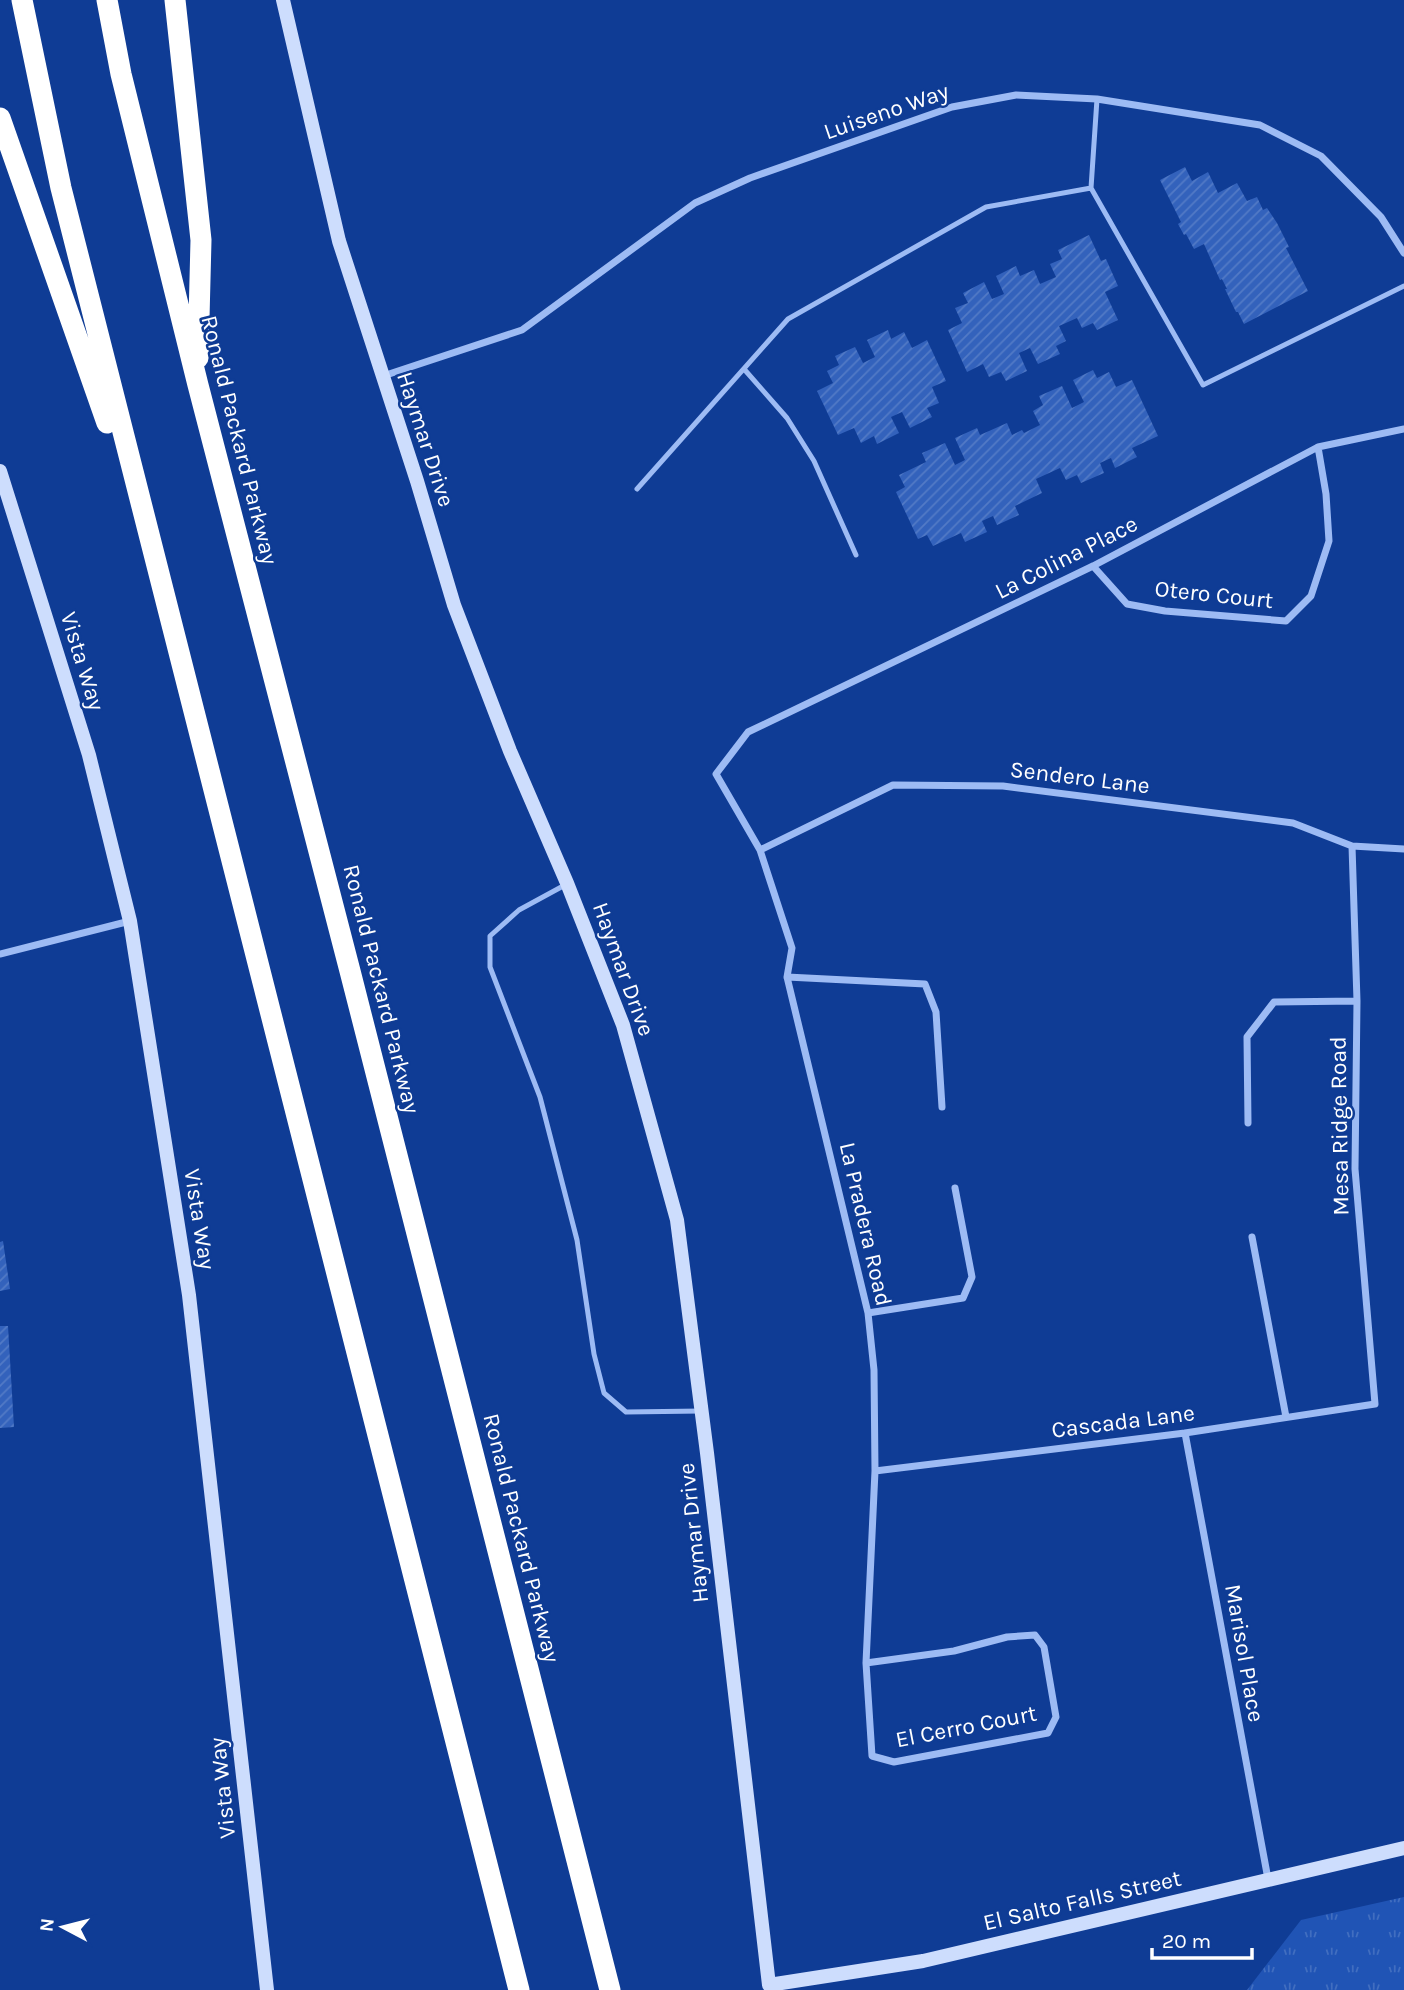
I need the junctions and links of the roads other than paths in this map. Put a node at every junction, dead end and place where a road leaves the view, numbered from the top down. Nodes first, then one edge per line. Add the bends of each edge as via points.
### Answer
1 (22, 0) edge
2 (107, 0) edge
3 (175, 0) edge
4 (282, 0) edge
5 (1097, 100) junction
6 (0, 118) edge
7 (1091, 188) junction
8 (1404, 253) edge
9 (1404, 286) edge
10 (744, 369) junction
11 (383, 376) junction
12 (198, 385) junction
13 (1404, 429) edge
14 (1318, 447) junction
15 (0, 471) edge
16 (637, 489) dead end
17 (153, 552) junction
18 (856, 555) dead end
19 (1093, 566) junction
20 (748, 732) joint
21 (1352, 846) junction
22 (1404, 849) edge
23 (760, 850) junction
24 (568, 883) junction
25 (130, 921) junction
26 (0, 954) edge
27 (787, 977) junction
28 (1357, 1000) junction
29 (942, 1107) dead end
30 (1248, 1124) dead end
31 (955, 1188) dead end
32 (1252, 1237) dead end
33 (868, 1313) junction
34 (1375, 1404) joint
35 (702, 1411) junction
36 (1286, 1417) junction
37 (1185, 1433) junction
38 (875, 1471) junction
39 (866, 1663) junction
40 (872, 1756) joint
41 (1404, 1848) edge
42 (1268, 1879) junction
43 (769, 1987) edge
44 (267, 1990) edge
45 (519, 1990) edge
46 (610, 1990) edge

1 - 17 highway via 61,188
2 - 12 highway, Ronald Packard Parkway
3 - 12 highway via 201,240
4 - 11 street, Haymar Drive via 339,241
5 - 7 lane
5 - 8 street, Luiseno Way via 1260,125 1321,156 1381,216
5 - 11 street, Luiseno Way via 1016,95 952,107 750,178 695,203 522,330
6 - 17 highway
7 - 9 lane via 1203,385
7 - 10 lane via 986,207 788,319
10 - 16 lane
10 - 18 lane via 787,418 814,461
11 - 24 street, Haymar Drive via 454,605 510,751
12 - 46 highway, Ronald Packard Parkway
13 - 14 street, La Colina Place
14 - 19 street, La Colina Place
14 - 19 street, Otero Court via 1329,541 1311,596 1286,621 1127,604
15 - 25 street, Vista Way via 89,755
17 - 45 highway
19 - 20 street, La Colina Place
20 - 23 street, La Pradera Road via 716,774
21 - 22 street, Sendero Lane
21 - 23 street, Sendero Lane via 1293,823 1003,786 893,785
21 - 28 street, Mesa Ridge Road
23 - 27 street, La Pradera Road via 792,948
24 - 35 street, Haymar Drive via 623,1025 677,1220
24 - 35 lane via 519,910 490,936 490,967 540,1097 577,1240 604,1393 626,1412
25 - 26 street
25 - 44 street, Vista Way via 189,1295
27 - 29 street via 925,984 936,1012
27 - 33 street, La Pradera Road
28 - 30 street via 1274,1002 1247,1037
28 - 34 street, Mesa Ridge Road via 1355,1169
31 - 33 street via 972,1277 963,1298
32 - 36 street
33 - 38 street, La Pradera Road
34 - 36 street, Cascada Lane
35 - 43 street, Haymar Drive
36 - 37 street, Cascada Lane
37 - 38 street, Cascada Lane
37 - 42 street, Marisol Place
38 - 39 street, La Pradera Road
39 - 40 street, La Pradera Road
39 - 40 street, El Cerro Court via 1035,1635 1044,1647 1056,1717 1048,1733 894,1762
41 - 42 street, El Salto Falls Street
42 - 43 street, El Salto Falls Street via 923,1961

